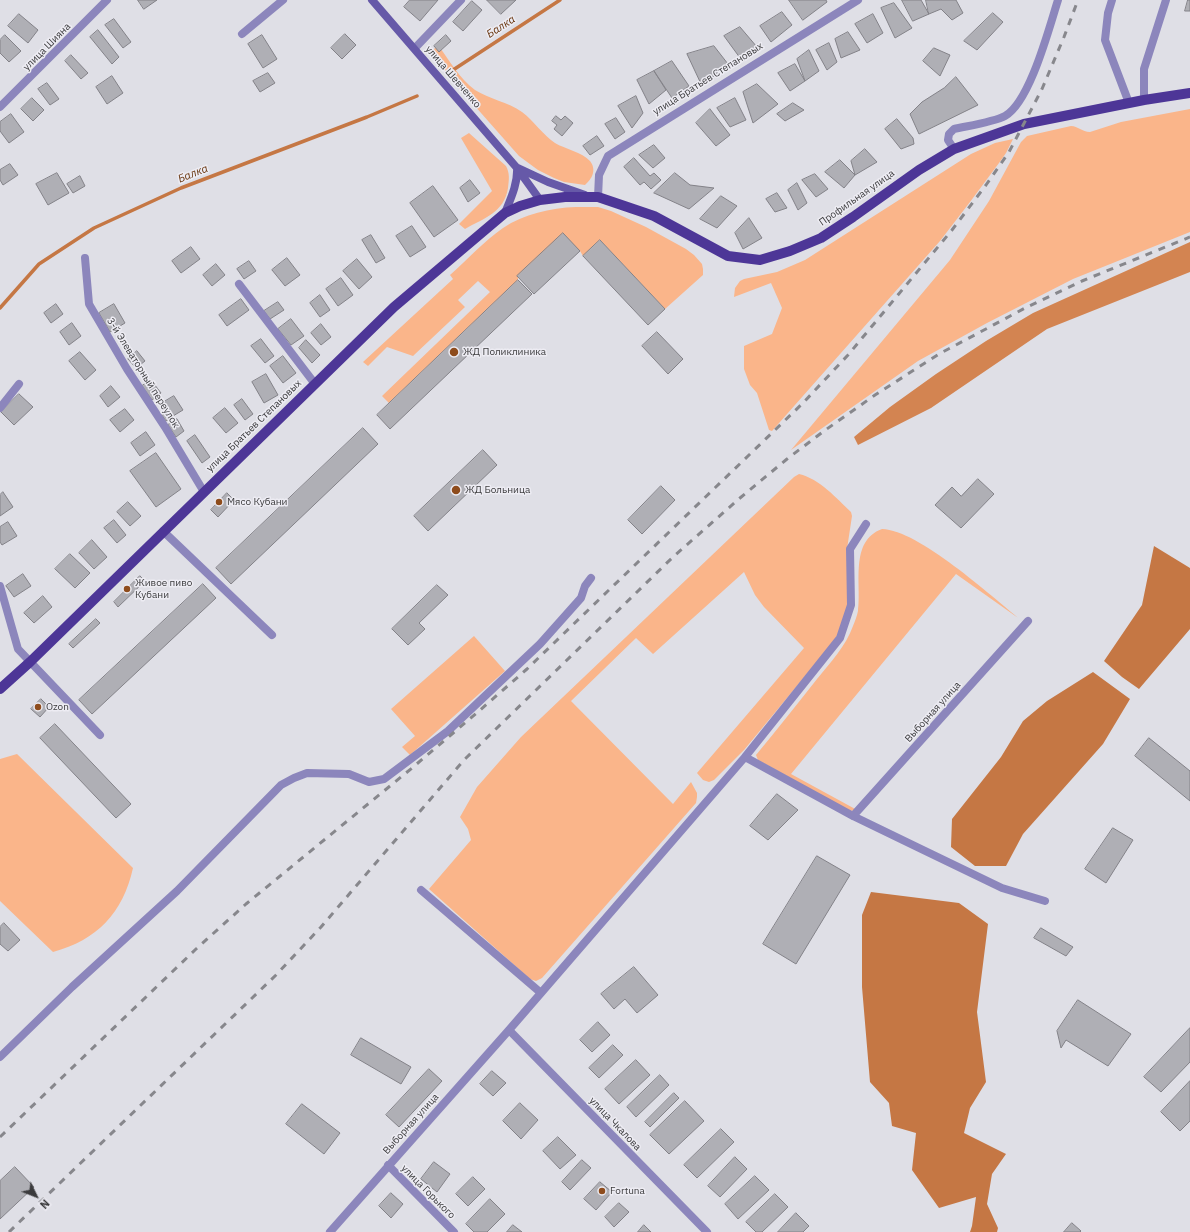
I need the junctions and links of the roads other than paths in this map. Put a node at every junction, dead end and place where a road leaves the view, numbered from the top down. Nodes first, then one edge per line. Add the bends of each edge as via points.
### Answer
1 (107, 0) edge
2 (283, 0) edge
3 (372, 0) edge
4 (461, 0) edge
5 (858, 0) edge
6 (1058, 0) edge
7 (1112, 0) edge
8 (1166, 0) edge
9 (242, 34) dead end
10 (415, 48) junction
11 (1190, 93) edge
12 (1144, 100) junction
13 (1129, 103) junction
14 (0, 107) edge
15 (954, 150) junction
16 (517, 168) junction
17 (595, 197) junction
18 (540, 200) junction
19 (505, 213) junction
20 (85, 258) dead end
21 (239, 284) dead end
22 (19, 384) dead end
23 (315, 384) junction
24 (0, 408) edge
25 (204, 492) junction
26 (866, 524) dead end
27 (163, 531) junction
28 (591, 578) dead end
29 (0, 586) edge
30 (1028, 621) dead end
31 (272, 635) dead end
32 (30, 662) junction
33 (0, 689) edge
34 (100, 735) dead end
35 (745, 757) junction
36 (853, 816) junction
37 (421, 890) dead end
38 (1045, 901) dead end
39 (541, 993) junction
40 (509, 1030) junction
41 (0, 1057) edge
42 (388, 1166) junction
43 (330, 1232) edge
44 (454, 1232) edge
45 (707, 1232) edge

1 - 14 street, улица Шияна
2 - 9 street
3 - 10 main road, улица Шевченко
4 - 10 street
5 - 17 street, улица Братьев Степановых via 608,156 599,176
6 - 15 street via 1030,82 1018,102 1003,117 954,130 949,134 948,140
7 - 13 street via 1105,40
8 - 12 street via 1144,69
10 - 16 main road, улица Шевченко
11 - 12 main road, Профильная улица
12 - 13 main road, Профильная улица
13 - 15 main road, Профильная улица via 1024,124
15 - 17 main road, Профильная улица via 919,170 821,238 760,260 728,256 654,216
16 - 17 main road, улица Шевченко via 555,185
16 - 18 main road, улица Шевченко
16 - 19 main road via 515,186
17 - 18 main road, Профильная улица via 565,196
18 - 19 main road, улица Братьев Степановых
19 - 23 main road, улица Братьев Степановых via 394,307
20 - 25 street, 3-й Элеваторный переулок via 89,304
21 - 23 street
22 - 24 street
23 - 25 main road, улица Братьев Степановых
25 - 27 main road, улица Братьев Степановых
26 - 35 street, Выборная улица via 850,549 851,605 840,638
27 - 31 street
27 - 32 main road, улица Братьев Степановых
28 - 41 street via 581,598 540,644 448,731 384,779 369,782 349,774 307,773 281,785 177,891
29 - 32 street via 18,649
30 - 36 street, Выборная улица
32 - 33 main road, улица Братьев Степановых
32 - 34 street
35 - 36 street
35 - 39 street, Выборная улица
36 - 38 street via 1002,888
37 - 39 street
39 - 40 street, Выборная улица
40 - 42 street, Выборная улица
40 - 45 street, улица Чкалова
42 - 43 street, Выборная улица
42 - 44 street, улица Горького

